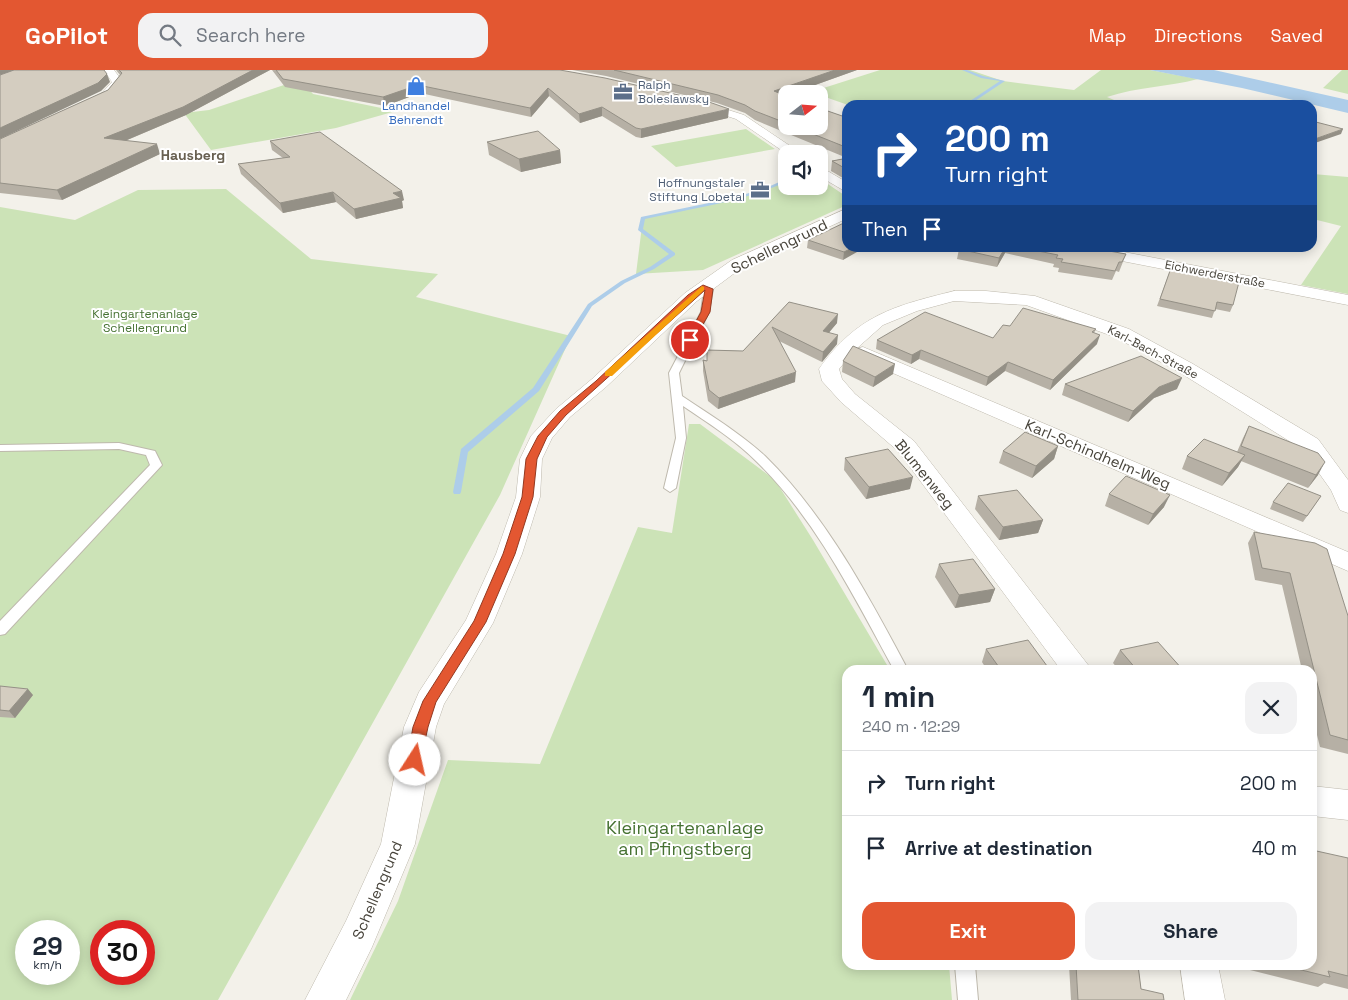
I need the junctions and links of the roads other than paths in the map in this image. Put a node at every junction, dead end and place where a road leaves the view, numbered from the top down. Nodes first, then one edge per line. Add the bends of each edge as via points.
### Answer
1 (109, 70) edge
2 (684, 100) edge
3 (86, 105) edge
4 (782, 145) edge
5 (828, 176) edge
6 (842, 185) edge
7 (842, 215) edge
8 (1102, 252) edge
9 (703, 287) junction
10 (1348, 300) edge
11 (911, 307) joint
12 (848, 346) junction
13 (677, 397) junction
14 (0, 448) edge
15 (670, 488) dead end
16 (1346, 495) edge
17 (1348, 562) edge
18 (0, 630) edge
19 (898, 665) edge
20 (1073, 665) edge
21 (1317, 802) edge
22 (1348, 805) edge
23 (965, 970) edge
24 (1200, 970) edge
25 (325, 1000) edge
26 (968, 1000) edge
27 (1205, 1000) edge

1 - 3 street via 118,80 114,88
2 - 4 street via 740,117
5 - 6 street
7 - 9 street, Schellengrund via 738,263
8 - 10 street, Eichwerderstraße
9 - 13 lane via 709,289 706,312 674,373
9 - 25 street, Schellengrund via 563,413 542,436 531,459 528,497 509,554 480,622 430,701 420,727 398,844 359,934
11 - 12 street, Blumenweg via 877,322
11 - 16 street, Karl-Bach-Straße via 954,296 1029,300 1122,333 1310,444
12 - 17 street, Karl-Schindhelm-Weg
12 - 20 street, Blumenweg via 829,369 832,380 848,398 906,446
13 - 15 lane via 681,438
13 - 19 lane via 759,457 780,479 822,535
14 - 18 lane via 119,446 151,453 156,465
21 - 22 street
23 - 26 lane
24 - 27 street

